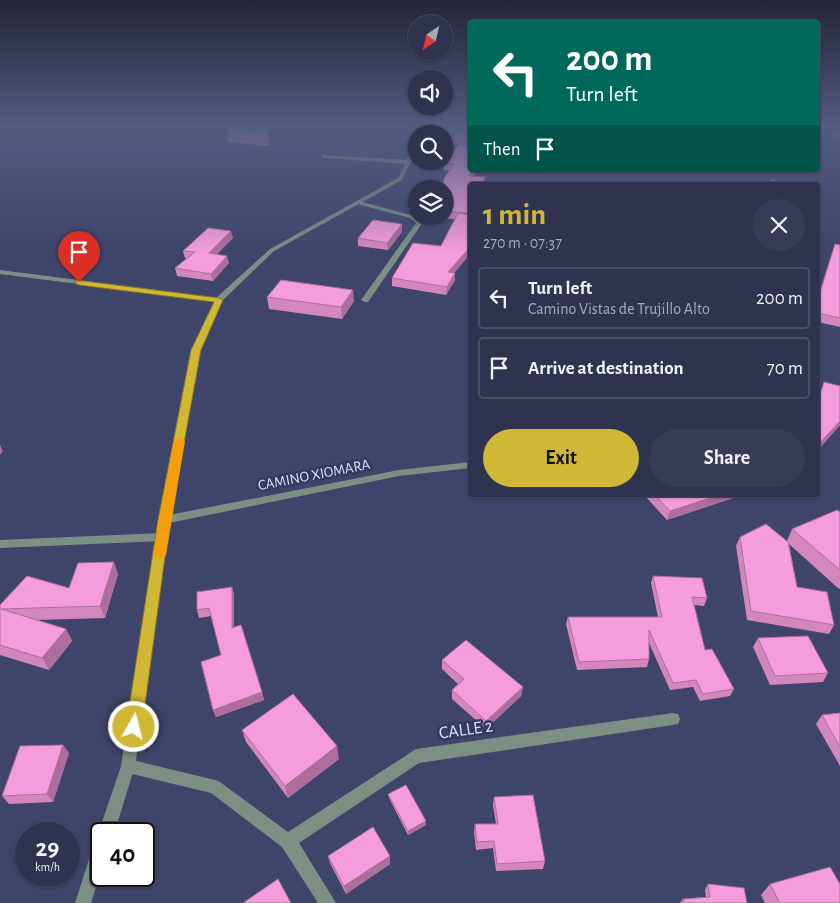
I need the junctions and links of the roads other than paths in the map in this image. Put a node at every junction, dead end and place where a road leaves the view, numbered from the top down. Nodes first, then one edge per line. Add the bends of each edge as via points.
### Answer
1 (406, 168) edge
2 (359, 203) junction
3 (0, 272) edge
4 (219, 300) junction
5 (365, 300) dead end
6 (468, 465) edge
7 (164, 520) junction
8 (162, 537) junction
9 (0, 544) edge
10 (672, 718) dead end
11 (128, 766) junction
12 (110, 822) edge
13 (288, 841) junction
14 (90, 881) edge
15 (83, 903) edge
16 (328, 903) edge

1 - 2 street via 400,179
2 - 4 street via 272,250
2 - 5 street via 420,222
3 - 4 street
4 - 7 street via 196,350
6 - 7 street, CAMINO XIOMARA via 399,472
7 - 8 street
8 - 9 street
8 - 11 street
10 - 13 street, CALLE 2 via 416,756
11 - 12 street
11 - 13 street via 215,787
13 - 16 street
14 - 15 street

